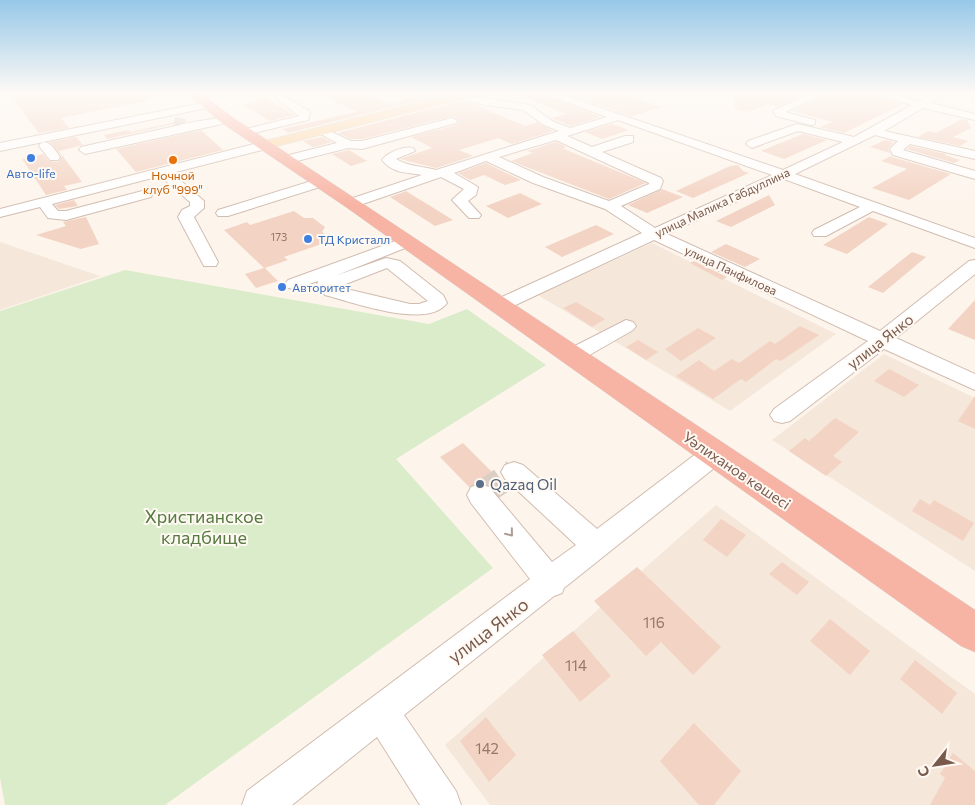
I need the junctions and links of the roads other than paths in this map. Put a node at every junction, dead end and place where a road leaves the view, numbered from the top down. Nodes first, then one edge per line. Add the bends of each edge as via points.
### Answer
1 (109, 132) edge
2 (128, 132) edge
3 (246, 132) edge
4 (321, 132) edge
5 (324, 132) edge
6 (412, 132) edge
7 (560, 132) edge
8 (572, 132) edge
9 (659, 132) edge
10 (786, 132) edge
11 (828, 132) edge
12 (845, 132) edge
13 (874, 132) edge
14 (564, 134) junction
15 (864, 137) junction
16 (629, 139) dead end
17 (908, 139) junction
18 (48, 141) junction
19 (176, 141) tunnel mouth
20 (348, 144) junction
21 (752, 144) dead end
22 (266, 145) junction
23 (0, 147) edge
24 (85, 150) dead end
25 (130, 151) dead end
26 (188, 152) dead end
27 (409, 152) dead end
28 (592, 152) junction
29 (0, 155) edge
30 (975, 155) edge
31 (54, 157) dead end
32 (487, 157) junction
33 (289, 160) junction
34 (199, 162) junction
35 (162, 171) junction
36 (439, 173) junction
37 (975, 175) edge
38 (788, 177) junction
39 (318, 183) junction
40 (296, 190) dead end
41 (146, 194) dead end
42 (0, 199) edge
43 (43, 201) junction
44 (352, 203) junction
45 (610, 206) junction
46 (870, 207) junction
47 (17, 208) junction
48 (0, 213) edge
49 (474, 215) dead end
50 (975, 229) edge
51 (820, 233) dead end
52 (654, 234) junction
53 (404, 243) junction
54 (975, 244) edge
55 (370, 255) junction
56 (210, 262) dead end
57 (975, 265) edge
58 (403, 272) junction
59 (327, 279) junction
60 (346, 295) junction
61 (500, 305) junction
62 (626, 326) dead end
63 (882, 340) junction
64 (572, 356) junction
65 (975, 383) edge
66 (782, 415) dead end
67 (714, 454) junction
68 (514, 472) dead end
69 (480, 495) dead end
70 (598, 546) junction
71 (551, 583) junction
72 (975, 633) edge
73 (381, 711) junction
74 (261, 805) edge
75 (442, 805) edge

1 - 18 street
2 - 24 street
3 - 22 highway
4 - 22 main road
5 - 20 street
6 - 20 street via 362,145
7 - 14 street
8 - 14 street
9 - 38 street
10 - 21 street
11 - 15 street
12 - 15 street
13 - 15 street, улица Малика Габдуллина
14 - 28 street
14 - 32 street
15 - 17 street
15 - 38 street, улица Малика Габдуллина
16 - 28 street
17 - 30 street
17 - 37 street via 896,149 897,152
18 - 23 street
18 - 29 street
18 - 31 street
19 - 25 street
20 - 33 street
22 - 33 highway
22 - 34 street
22 - 39 highway
26 - 34 street
27 - 36 street via 388,160 404,170
28 - 45 street via 656,181 655,186
32 - 36 street
32 - 45 street, улица Панфилова
33 - 44 highway
34 - 35 street
35 - 43 street
35 - 56 street via 197,202 197,208 188,212 186,217
36 - 44 street
36 - 49 street via 471,187 471,192 459,200
38 - 46 street
38 - 50 street via 836,182
38 - 52 street, улица Малика Габдуллина
39 - 40 street
39 - 53 highway
41 - 43 street via 66,216 53,215
42 - 47 street
43 - 47 street
44 - 61 highway, Уәлиханов көшесі
45 - 52 street, улица Панфилова
46 - 51 street
46 - 54 street
47 - 48 street
52 - 61 street, улица Малика Габдуллина
52 - 63 street, улица Панфилова
53 - 55 street
53 - 64 highway via 551,346
55 - 59 street
55 - 59 street via 350,250 293,276
57 - 63 street, улица Янко
58 - 59 street via 394,265 386,264
58 - 60 street
58 - 60 street via 437,298 438,304 422,310 410,310
59 - 60 street via 331,291
61 - 64 highway, Уәлиханов көшесі
62 - 64 street
63 - 65 street, улица Панфилова
63 - 66 street, улица Янко
64 - 67 highway, Уәлиханов көшесі
67 - 70 street, улица Янко
67 - 72 highway, Уәлиханов көшесі
68 - 70 street
69 -> 71 street
70 - 71 street, улица Янко
71 - 73 street, улица Янко
73 - 74 street, улица Янко
73 - 75 street

